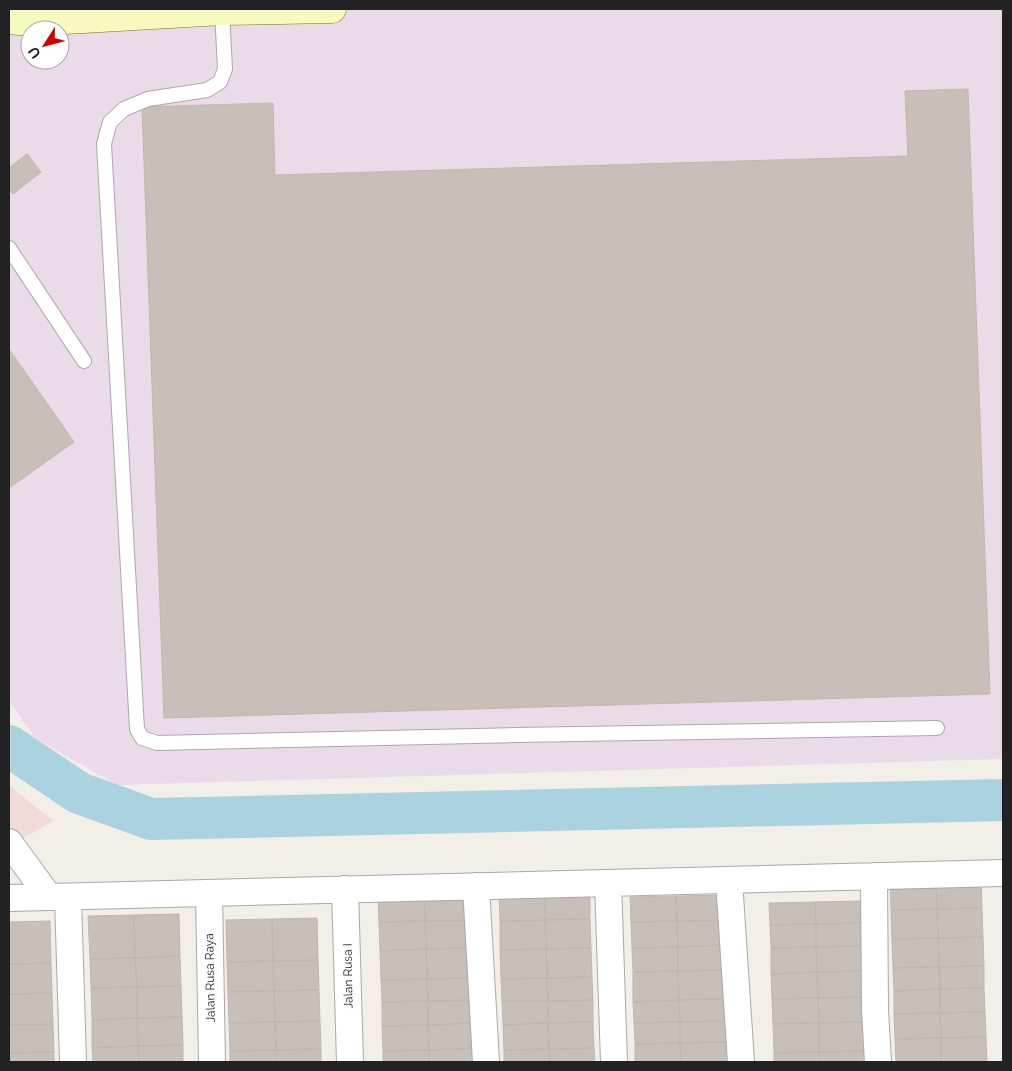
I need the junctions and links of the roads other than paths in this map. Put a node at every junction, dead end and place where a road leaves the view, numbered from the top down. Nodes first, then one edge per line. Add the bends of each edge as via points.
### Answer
1 (332, 9) edge
2 (222, 11) junction
3 (108, 14) edge
4 (9, 20) edge
5 (9, 248) edge
6 (84, 361) dead end
7 (937, 728) dead end
8 (9, 842) edge
9 (1003, 873) edge
10 (874, 876) junction
11 (729, 880) junction
12 (608, 883) junction
13 (476, 886) junction
14 (345, 890) junction
15 (209, 893) junction
16 (59, 897) junction
17 (9, 898) edge
18 (73, 1062) edge
19 (212, 1062) edge
20 (350, 1062) edge
21 (486, 1062) edge
22 (614, 1062) edge
23 (741, 1062) edge
24 (878, 1062) edge

1 - 2 main road
2 - 3 main road
2 - 7 lane via 226,69 220,82 207,90 148,99 124,109 110,122 104,144 137,728 142,738 167,743
3 - 4 main road via 31,22
5 - 6 lane
8 - 16 street
9 - 10 street
10 - 11 street
10 - 24 street
11 - 12 street
11 - 23 street
12 - 13 street
12 - 22 street
13 - 14 street
13 - 21 street
14 - 15 street
14 - 20 street, Jalan Rusa I
15 - 16 street
15 - 19 street, Jalan Rusa Raya
16 - 17 street
16 - 18 street

